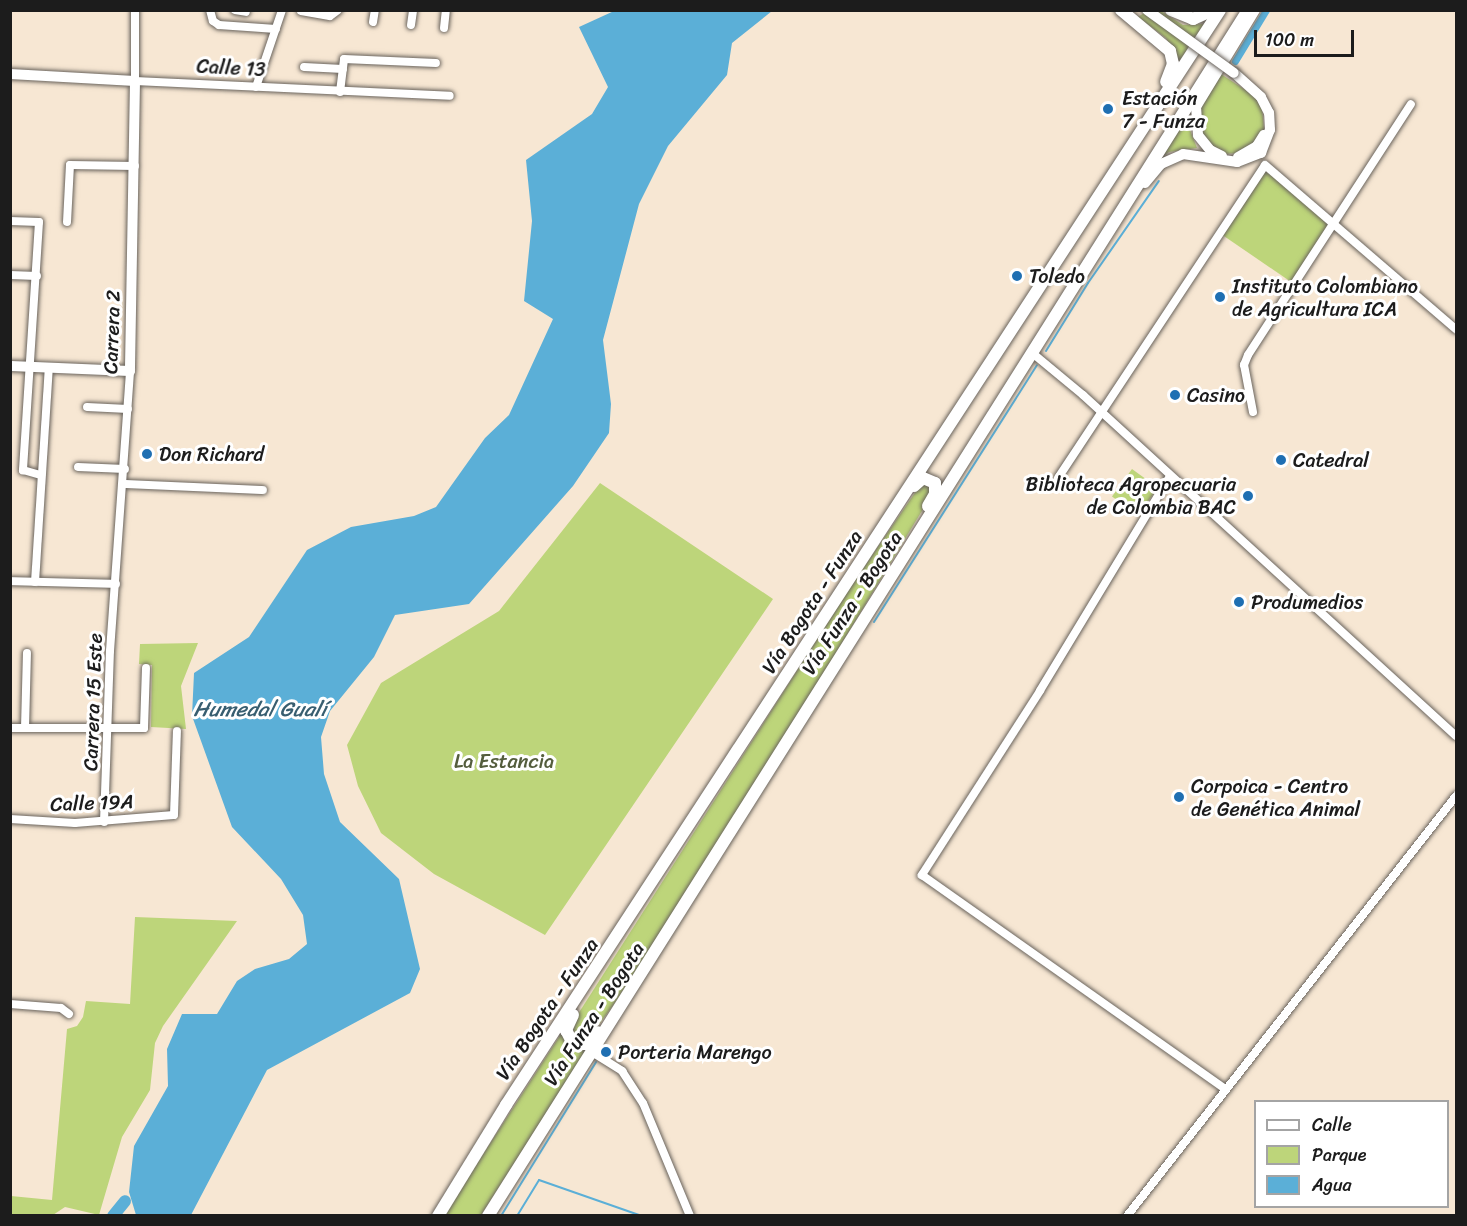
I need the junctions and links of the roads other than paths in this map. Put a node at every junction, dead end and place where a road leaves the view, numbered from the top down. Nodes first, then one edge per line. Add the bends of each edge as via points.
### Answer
1 (135, 10) edge
2 (210, 10) edge
3 (235, 10) edge
4 (282, 10) edge
5 (338, 10) edge
6 (375, 10) edge
7 (413, 10) edge
8 (446, 10) edge
9 (1140, 10) edge
10 (1147, 10) edge
11 (1172, 10) edge
12 (1214, 10) edge
13 (1220, 10) edge
14 (1248, 10) edge
15 (1255, 10) edge
16 (301, 11) edge
17 (1123, 11) edge
18 (246, 12) edge
19 (373, 22) dead end
20 (411, 26) dead end
21 (444, 28) dead end
22 (276, 29) junction
23 (436, 63) dead end
24 (304, 67) dead end
25 (343, 69) junction
26 (10, 74) edge
27 (135, 81) junction
28 (256, 87) junction
29 (340, 92) junction
30 (450, 96) dead end
31 (1411, 104) dead end
32 (1271, 122) junction
33 (1140, 133) junction
34 (135, 166) junction
35 (10, 221) edge
36 (1333, 221) junction
37 (67, 222) dead end
38 (1089, 261) junction
39 (10, 275) edge
40 (37, 276) junction
41 (1456, 329) edge
42 (1031, 352) junction
43 (10, 366) edge
44 (30, 366) junction
45 (49, 367) junction
46 (130, 370) junction
47 (87, 407) dead end
48 (128, 409) junction
49 (1101, 412) junction
50 (1253, 412) dead end
51 (78, 467) dead end
52 (125, 469) junction
53 (41, 475) junction
54 (1170, 476) junction
55 (1058, 478) dead end
56 (124, 484) junction
57 (263, 490) dead end
58 (852, 575) junction
59 (10, 581) edge
60 (35, 582) junction
61 (116, 584) junction
62 (874, 607) junction
63 (27, 653) dead end
64 (146, 668) dead end
65 (10, 728) edge
66 (25, 728) junction
67 (107, 728) junction
68 (177, 731) dead end
69 (1456, 736) edge
70 (1456, 796) edge
71 (10, 819) edge
72 (104, 822) junction
73 (642, 899) junction
74 (678, 918) junction
75 (10, 1004) edge
76 (69, 1014) dead end
77 (592, 1052) junction
78 (1225, 1089) junction
79 (438, 1215) edge
80 (488, 1215) edge
81 (690, 1215) edge
82 (1127, 1215) edge

1 - 27 street
2 - 22 street via 219,25
3 - 18 street
4 - 22 street
5 - 16 street via 330,15
6 - 19 street
7 - 20 street
8 - 21 street
9 - 17 main road
10 - 32 street, bridge via 1261,97
11 - 12 main road via 1193,19
13 - 33 main road, Vía Bogota - Funza
14 - 38 main road, Vía Funza - Bogota
15 - 32 street via 1198,101 1195,125 1210,150 1238,157 1257,146
17 - 33 main road via 1159,39 1172,57 1170,74
22 - 28 street
23 - 25 street via 344,59
24 - 25 street
25 - 29 street
26 - 27 street, Calle 13
27 - 28 street, Calle 13
27 - 34 street, Carrera 2
28 - 29 street, Calle 13
29 - 30 street, Calle 13
31 - 36 street
32 - 38 street via 1261,153 1247,161 1183,154 1161,164
33 - 58 main road, Vía Bogota - Funza
34 - 37 street via 70,165
34 - 46 street, Carrera 2
35 - 40 street via 39,222
36 - 41 street
36 - 49 street via 1269,166 1260,168
36 - 50 street via 1245,360
38 - 42 main road, Vía Funza - Bogota
39 - 40 street
40 - 44 street
42 - 49 street
42 - 62 main road, Vía Funza - Bogota
43 - 44 street
44 - 45 street
44 - 53 street via 23,472
45 - 46 street
45 - 53 street
46 - 48 street, Carrera 2
47 - 48 street
48 - 52 street, Carrera 2
49 - 54 street
49 - 55 street
51 - 52 street
52 - 56 street, Carrera 2
53 - 60 street
54 - 69 street
54 - 78 street via 1052,672 922,875
56 - 57 street
56 - 61 street, Carrera 2
58 - 62 main road via 917,481 929,478 935,483 935,494 886,573
58 - 73 main road, Vía Bogota - Funza
59 - 60 street
60 - 61 street
61 - 67 street, Carrera 15 Este
62 - 74 main road, Vía Funza - Bogota via 792,730
63 - 66 street
64 - 67 street via 144,728
65 - 66 street
66 - 67 street
67 - 72 street, Carrera 15 Este
68 - 72 street, Calle 19A via 174,815
70 - 78 street
71 - 72 street, Calle 19A
73 - 74 main road via 625,934 567,1024 568,1035 578,1044 595,1037
73 - 79 main road, Vía Bogota - Funza
74 - 77 main road, Vía Funza - Bogota
75 - 76 street via 62,1008
77 - 80 main road, Vía Funza - Bogota
77 - 81 street via 622,1071 643,1103
78 - 82 street

